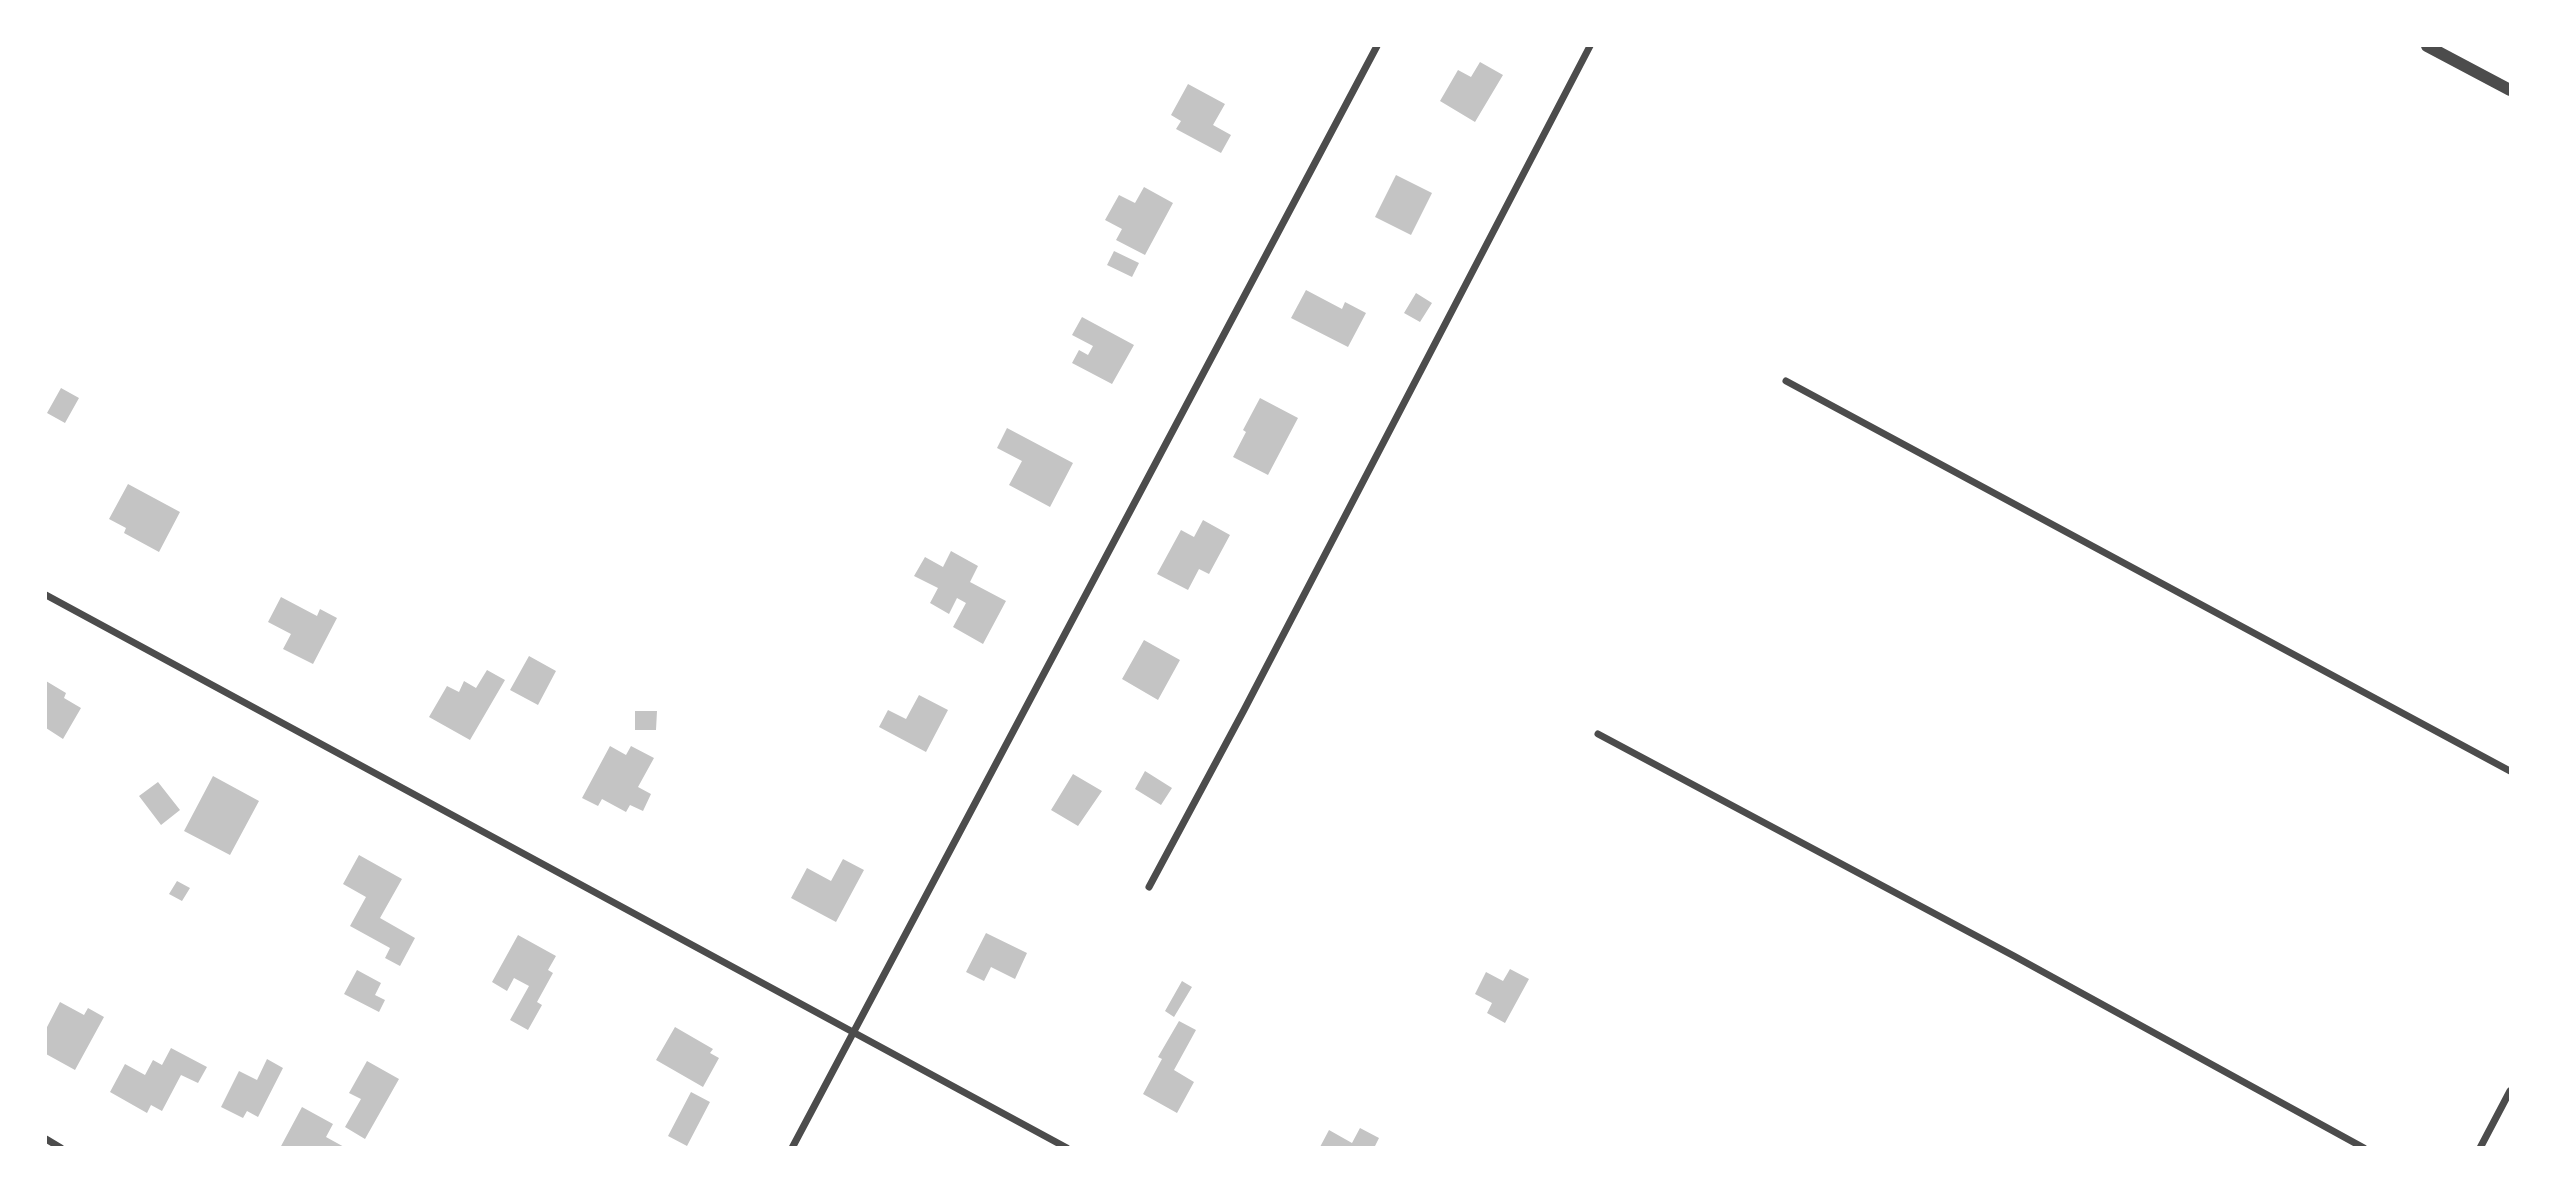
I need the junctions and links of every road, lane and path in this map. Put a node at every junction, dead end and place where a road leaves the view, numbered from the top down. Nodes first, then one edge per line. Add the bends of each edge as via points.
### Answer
1 (1377, 46) edge
2 (1590, 46) edge
3 (2427, 46) edge
4 (2511, 90) edge
5 (1786, 381) dead end
6 (46, 595) edge
7 (1598, 734) dead end
8 (2511, 771) edge
9 (1149, 887) dead end
10 (855, 1034) junction
11 (2511, 1091) edge
12 (46, 1139) edge
13 (61, 1147) edge
14 (792, 1147) edge
15 (1067, 1147) edge
16 (2364, 1147) edge
17 (2480, 1147) edge

1 - 10 street
2 - 9 street
3 - 4 street
5 - 8 street
6 - 10 street
7 - 16 street
10 - 14 street
10 - 15 street
11 - 17 street
12 - 13 street

